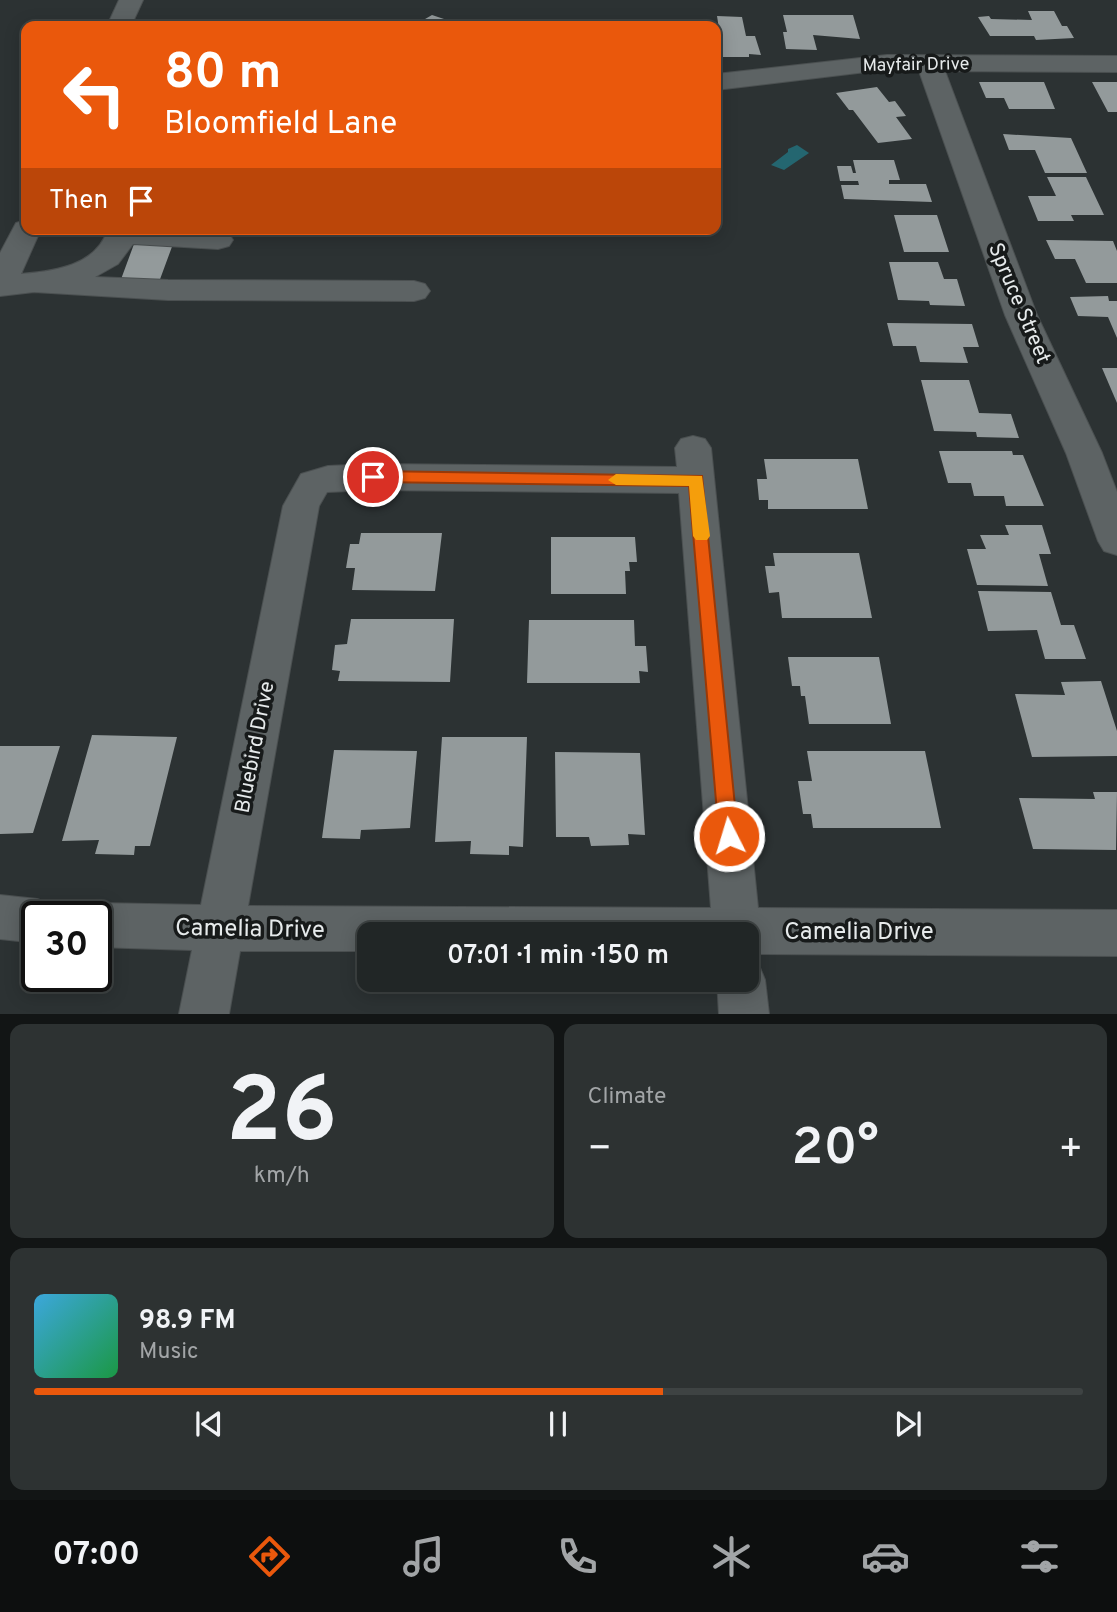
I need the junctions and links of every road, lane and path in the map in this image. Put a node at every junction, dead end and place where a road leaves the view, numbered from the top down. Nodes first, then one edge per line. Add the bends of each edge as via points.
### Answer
1 (131, 0) edge
2 (121, 21) edge
3 (929, 63) junction
4 (1117, 64) edge
5 (721, 82) edge
6 (121, 235) edge
7 (156, 235) edge
8 (218, 240) dead end
9 (14, 243) edge
10 (37, 283) junction
11 (0, 286) edge
12 (414, 291) dead end
13 (1117, 541) edge
14 (0, 917) edge
15 (21, 919) edge
16 (736, 922) edge
17 (112, 925) edge
18 (219, 928) junction
19 (357, 929) edge
20 (759, 932) edge
21 (1117, 933) edge
22 (742, 992) edge
23 (204, 1013) edge
24 (744, 1013) edge

1 - 2 street
3 - 4 street, Mayfair Drive
3 - 5 street, Mayfair Drive via 850,65
3 - 13 street, Spruce Street via 1021,315 1074,429
6 - 10 street via 94,265
7 - 8 lane
9 - 11 street
10 - 11 street
10 - 12 lane via 159,290
14 - 15 street
16 - 18 street, Bluebird Drive via 695,464 328,479 314,484 301,506 296,529
17 - 18 street, Camelia Drive
18 - 19 street, Camelia Drive
18 - 23 street, Bluebird Drive
20 - 21 street, Camelia Drive
22 - 24 street

